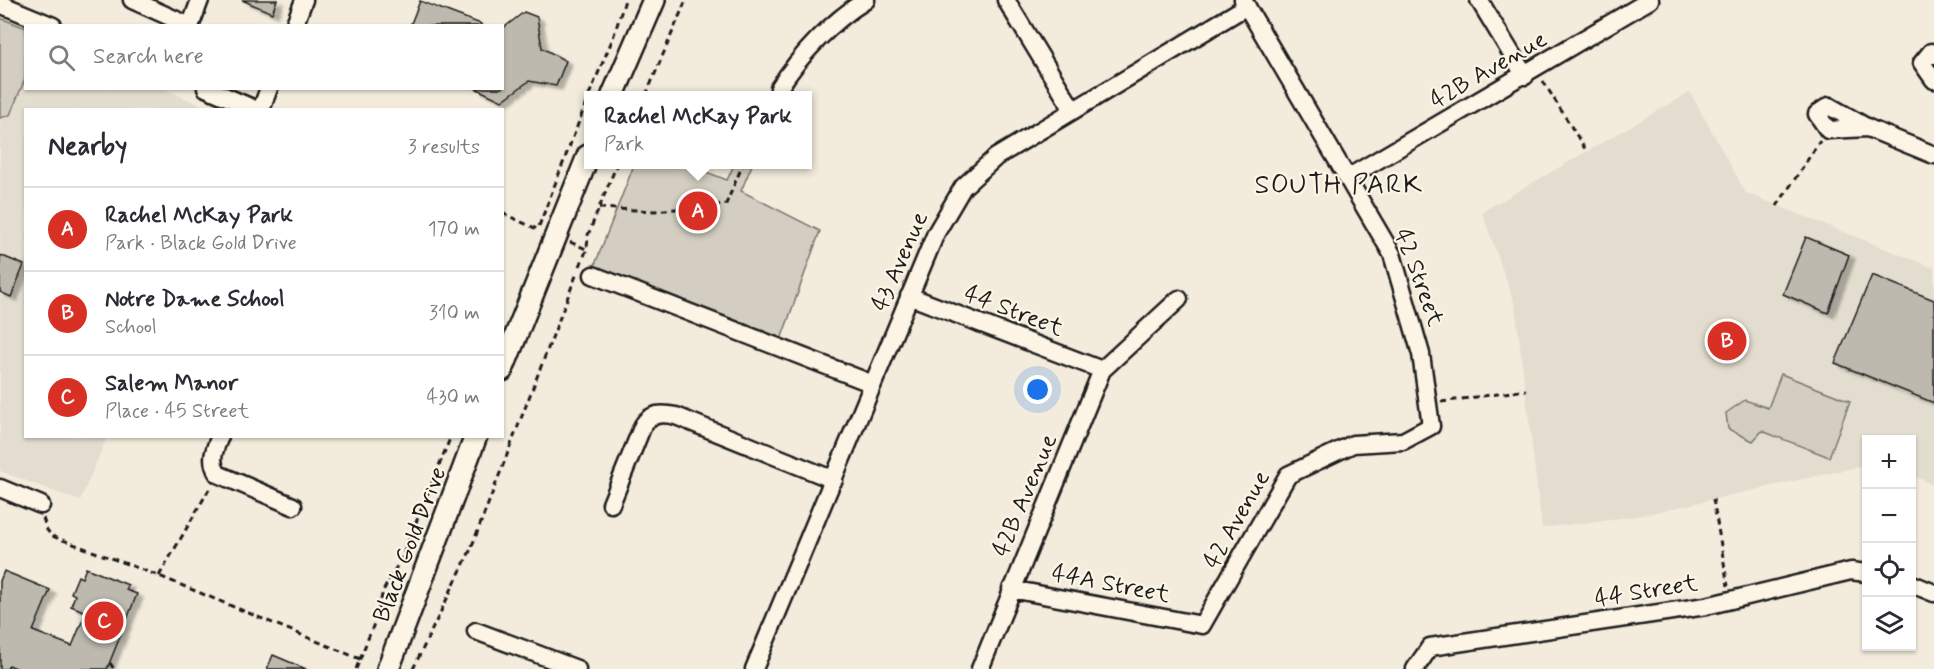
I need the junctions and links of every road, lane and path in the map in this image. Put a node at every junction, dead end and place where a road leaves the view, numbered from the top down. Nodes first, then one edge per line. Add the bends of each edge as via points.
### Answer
1 (132, 0) edge
2 (200, 0) edge
3 (304, 0) edge
4 (625, 0) edge
5 (654, 0) edge
6 (686, 0) edge
7 (866, 0) edge
8 (1006, 0) edge
9 (1479, 0) edge
10 (1650, 0) edge
11 (1245, 3) edge
12 (0, 4) edge
13 (48, 24) edge
14 (188, 24) edge
15 (190, 24) edge
16 (295, 24) edge
17 (1934, 55) edge
18 (1530, 73) junction
19 (1934, 80) edge
20 (779, 88) dead end
21 (211, 90) edge
22 (268, 90) edge
23 (591, 91) edge
24 (615, 91) edge
25 (648, 91) edge
26 (254, 108) edge
27 (260, 108) edge
28 (584, 110) edge
29 (1073, 110) junction
30 (1868, 128) junction
31 (1828, 129) junction
32 (1587, 152) dead end
33 (1934, 155) edge
34 (584, 166) edge
35 (615, 169) edge
36 (741, 169) edge
37 (1349, 177) junction
38 (1777, 206) dead end
39 (599, 208) junction
40 (537, 236) dead end
41 (593, 275) dead end
42 (909, 296) junction
43 (1179, 299) dead end
44 (504, 365) edge
45 (1102, 370) junction
46 (873, 384) junction
47 (1527, 390) dead end
48 (1428, 404) junction
49 (1431, 426) joint
50 (219, 438) edge
51 (450, 438) edge
52 (475, 438) edge
53 (216, 472) junction
54 (834, 480) junction
55 (0, 488) edge
56 (1713, 499) dead end
57 (611, 504) dead end
58 (41, 505) joint
59 (293, 506) dead end
60 (1862, 572) edge
61 (159, 576) junction
62 (1916, 586) edge
63 (1011, 589) junction
64 (1934, 593) edge
65 (1730, 600) junction
66 (1202, 625) joint
67 (477, 631) dead end
68 (360, 659) junction
69 (110, 663) dead end
70 (114, 669) edge
71 (356, 669) edge
72 (388, 669) edge
73 (413, 669) edge
74 (577, 669) edge
75 (754, 669) edge
76 (980, 669) edge
77 (1415, 669) edge

1 - 14 street
2 - 15 street
3 - 16 street
4 - 23 path
5 - 24 main road
6 - 25 path
7 - 20 street via 834,25
8 - 29 street
9 - 18 street
10 - 18 street, 42B Avenue
11 - 29 street, 43 Avenue
11 - 37 street, 42 Street
12 - 13 street
17 - 19 street via 1931,52 1922,63
18 - 32 path
18 - 37 street, 42B Avenue
21 - 26 street
22 - 27 street
28 - 40 path
29 - 42 street, 43 Avenue via 1004,152 963,187 936,232
30 - 31 street
30 - 31 street via 1829,106 1817,114
30 - 33 street
31 - 38 path
34 - 44 main road
35 - 39 path
36 - 39 path via 726,204 654,211
37 - 48 street, 42 Street via 1392,254 1421,354
39 - 73 path via 587,249 483,519
41 - 46 street
42 - 45 street, 44 Street
42 - 46 street, 43 Avenue
43 - 45 street, 42B Avenue
45 - 63 street, 42B Avenue
46 - 54 street, 43 Avenue
47 - 48 path
48 - 49 street, 42 Street
49 - 66 street, 42 Avenue via 1403,441 1353,444 1288,475
50 - 53 street via 213,454
51 - 68 path via 402,557 383,591
52 - 72 main road, Black Gold Drive
53 - 59 street
53 - 61 path
54 - 57 street via 676,416 653,415 642,425
54 - 75 street, 43 Avenue
55 - 58 street
56 - 65 path
58 - 61 path via 44,523 52,536
60 - 65 street, 44 Street via 1851,571
61 - 68 path
62 - 64 street
63 - 66 street, 44A Street
63 - 76 street, 42B Avenue
65 - 77 street, 44 Street via 1430,647
67 - 74 street
68 - 71 path
69 - 70 path

